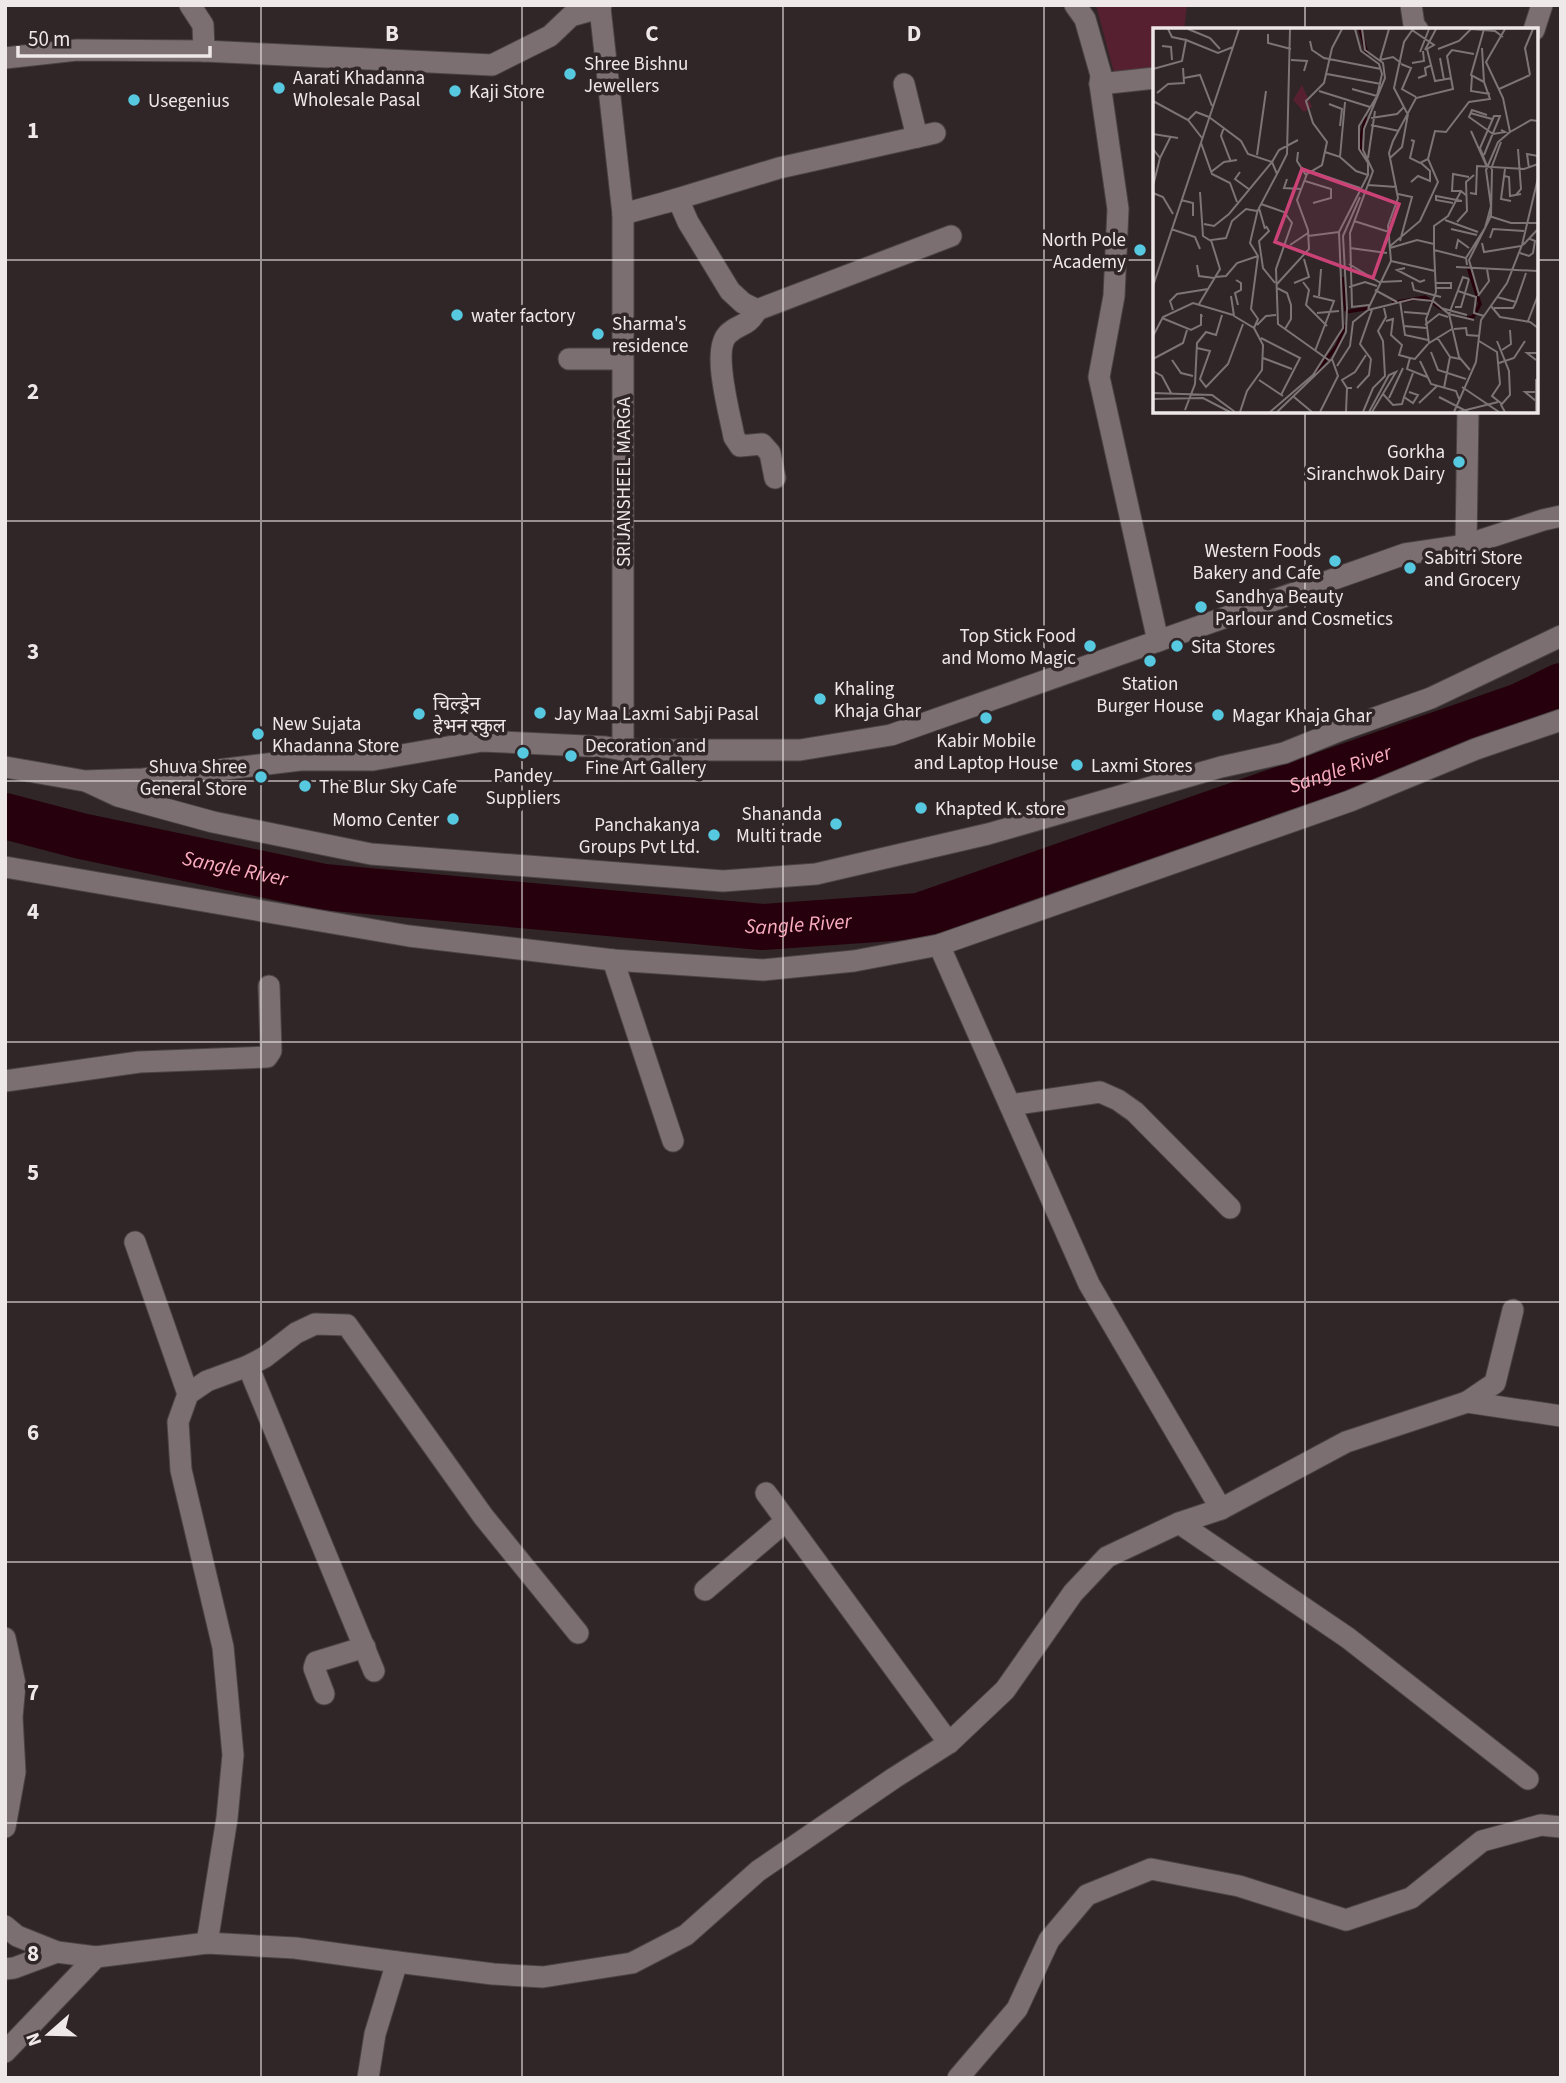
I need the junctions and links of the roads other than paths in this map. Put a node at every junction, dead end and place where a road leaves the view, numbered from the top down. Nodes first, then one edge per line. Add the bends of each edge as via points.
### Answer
1 (190, 5) edge
2 (1075, 5) edge
3 (1411, 5) edge
4 (1542, 5) edge
5 (600, 6) edge
6 (1416, 28) edge
7 (1535, 28) edge
8 (204, 51) junction
9 (5, 58) edge
10 (1153, 78) edge
11 (904, 84) dead end
12 (1100, 84) junction
13 (667, 202) junction
14 (622, 214) junction
15 (951, 236) dead end
16 (757, 310) junction
17 (569, 359) dead end
18 (622, 359) junction
19 (1468, 413) edge
20 (775, 478) dead end
21 (1561, 516) edge
22 (1466, 545) junction
23 (1561, 636) edge
24 (1158, 641) junction
25 (1561, 720) edge
26 (623, 750) junction
27 (5, 767) edge
28 (85, 781) junction
29 (5, 867) edge
30 (939, 945) junction
31 (613, 960) junction
32 (269, 986) dead end
33 (5, 1081) edge
34 (1010, 1105) junction
35 (673, 1141) dead end
36 (1230, 1208) dead end
37 (135, 1242) dead end
38 (1513, 1310) dead end
39 (248, 1366) junction
40 (188, 1394) junction
41 (1467, 1402) junction
42 (1561, 1416) edge
43 (766, 1493) dead end
44 (1221, 1509) junction
45 (786, 1521) junction
46 (1179, 1523) junction
47 (705, 1590) dead end
48 (578, 1633) dead end
49 (5, 1638) edge
50 (365, 1647) junction
51 (374, 1671) dead end
52 (324, 1694) dead end
53 (949, 1742) junction
54 (1528, 1779) dead end
55 (5, 1827) edge
56 (1561, 1827) edge
57 (5, 1926) edge
58 (207, 1943) junction
59 (57, 1952) junction
60 (96, 1956) junction
61 (397, 1962) junction
62 (5, 1969) edge
63 (5, 2052) edge
64 (368, 2078) edge
65 (958, 2078) edge

1 - 8 street via 203,25
2 - 12 street via 1085,19
3 - 6 street
4 - 7 street
5 - 8 street via 571,16 550,36 492,65
5 - 14 street, SRIJANSHEEL MARGA
8 - 9 street via 77,50
10 - 12 street
11 - 13 street via 926,135 779,168
12 - 24 street via 1118,209 1114,296 1099,377
13 - 14 street
13 - 16 street via 678,199 730,291
14 - 18 street, SRIJANSHEEL MARGA
15 - 16 street
16 - 20 street via 752,320 729,332 721,344 721,367 734,436 740,446 762,444 770,453
17 - 18 street
18 - 26 street, SRIJANSHEEL MARGA
19 - 22 street
21 - 22 street
22 - 24 street via 1405,554
23 - 28 street via 1432,698 1284,753 1221,766 988,834 816,874 723,881 371,854 213,822 118,796
24 - 26 street via 891,735 800,750
25 - 30 street via 1350,801
26 - 28 street via 482,741 373,760 300,760 143,779
27 - 28 street
29 - 31 street via 409,936
30 - 31 street via 854,961 763,970
30 - 34 street
31 - 35 street
32 - 33 street via 271,1051 267,1058 139,1062
34 - 36 street via 1100,1092 1118,1100
34 - 44 street via 1089,1284
37 - 40 street
38 - 41 street via 1495,1383
39 - 40 street via 207,1381
39 - 48 street via 315,1324 347,1325 483,1516
39 - 50 street
40 - 58 street via 178,1422 181,1470 223,1647 233,1755
41 - 42 street
41 - 44 street via 1346,1443
43 - 45 street
44 - 46 street
45 - 47 street
45 - 53 street
46 - 53 street via 1107,1557 1073,1593 1004,1690
46 - 54 street via 1348,1638
49 - 55 street via 15,1684 15,1772
50 - 51 street
50 - 52 street via 316,1662
53 - 61 street via 758,1871 686,1934 632,1963 543,1977
56 - 65 street via 1541,1825 1482,1841 1410,1898 1346,1920 1239,1886 1151,1869 1087,1895 1049,1940 1017,2009
57 - 59 street via 17,1936
58 - 60 street
58 - 61 street via 295,1948
59 - 60 street
59 - 62 street
60 - 63 street
61 - 64 street via 375,2034

